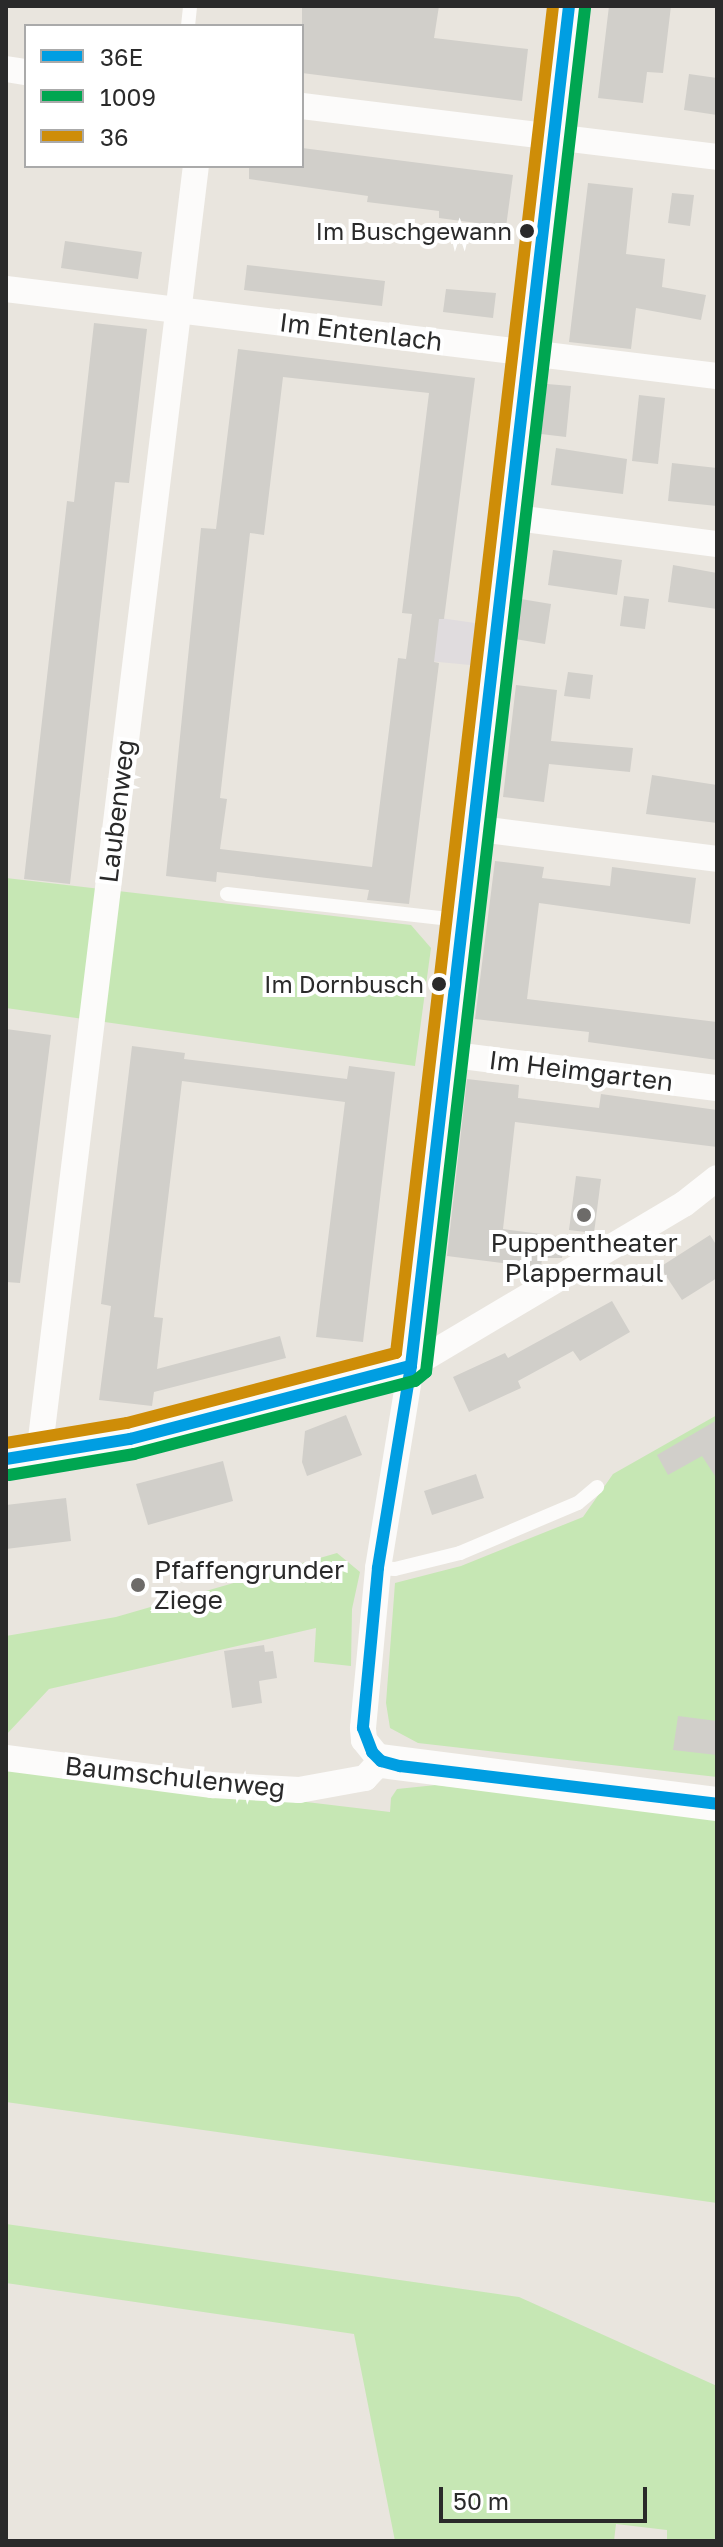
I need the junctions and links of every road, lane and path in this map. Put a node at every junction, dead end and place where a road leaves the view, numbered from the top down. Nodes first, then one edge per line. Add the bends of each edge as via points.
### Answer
1 (569, 6) edge
2 (304, 106) edge
3 (553, 137) junction
4 (717, 157) edge
5 (196, 168) edge
6 (6, 289) edge
7 (178, 310) junction
8 (529, 353) junction
9 (717, 376) edge
10 (508, 517) junction
11 (717, 544) edge
12 (472, 828) junction
13 (717, 859) edge
14 (227, 894) dead end
15 (460, 920) junction
16 (446, 1054) junction
17 (717, 1088) edge
18 (717, 1178) edge
19 (411, 1366) junction
20 (39, 1455) junction
21 (6, 1459) edge
22 (597, 1487) dead end
23 (378, 1568) junction
24 (6, 1758) edge
25 (381, 1761) junction
26 (717, 1804) edge

1 - 3 street
2 - 3 street
3 - 4 street
3 - 8 street
5 - 7 street, Laubenweg
6 - 7 street, Im Entenlach
7 - 8 street, Im Entenlach
7 - 20 street, Laubenweg
8 - 9 street, Im Entenlach
8 - 10 street
10 - 11 street
10 - 12 street
12 - 13 street
12 - 15 street
14 - 15 lane
15 - 16 street
16 - 17 street, Im Heimgarten
16 - 19 street
18 - 19 street via 684,1204
19 - 20 street via 212,1420
19 - 23 street
20 - 21 street
22 - 23 lane via 578,1503 460,1553
23 - 25 street via 363,1728 364,1740
24 - 25 street, Baumschulenweg via 212,1785 299,1790 365,1778
25 - 26 street

